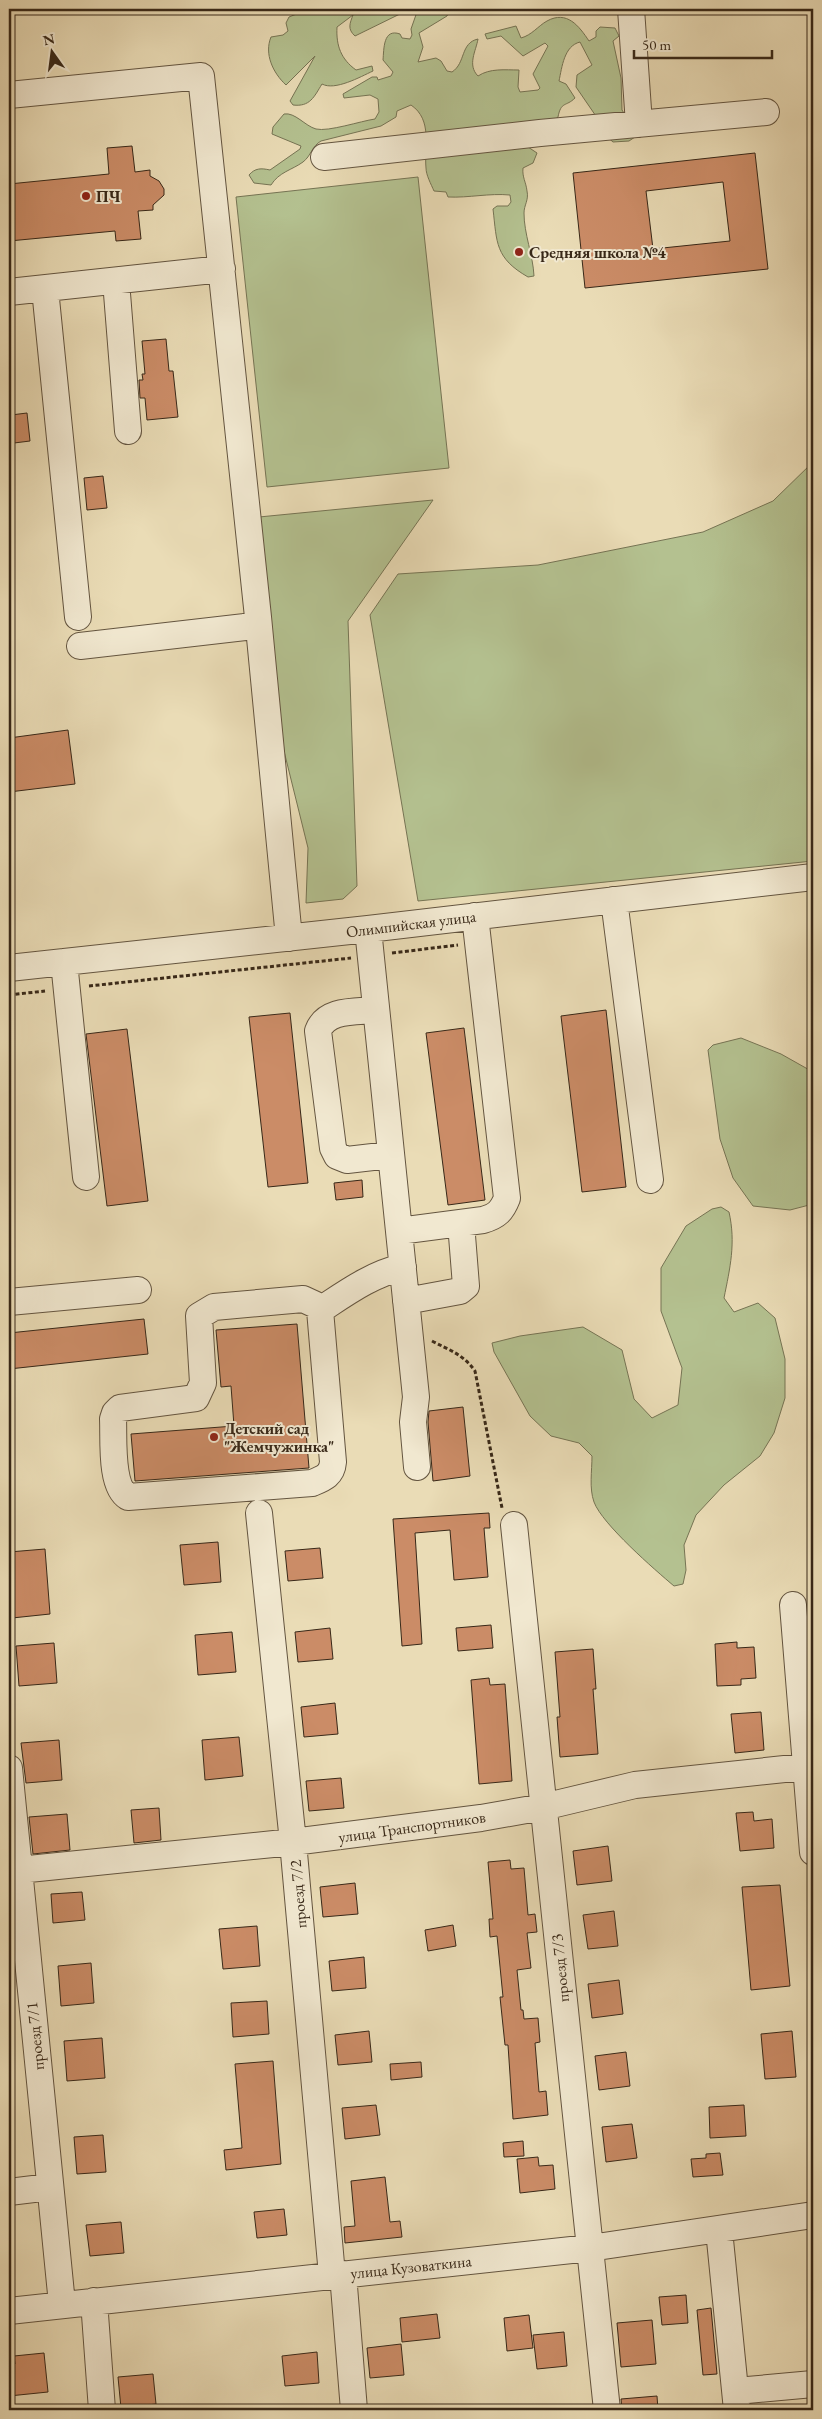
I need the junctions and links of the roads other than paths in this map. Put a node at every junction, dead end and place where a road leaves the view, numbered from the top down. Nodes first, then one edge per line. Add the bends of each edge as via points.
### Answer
1 (631, 9) edge
2 (9, 95) edge
3 (766, 112) dead end
4 (639, 124) junction
5 (324, 157) dead end
6 (222, 269) junction
7 (116, 281) junction
8 (44, 289) junction
9 (9, 292) edge
10 (128, 431) dead end
11 (78, 617) dead end
12 (258, 617) junction
13 (80, 646) dead end
14 (813, 877) edge
15 (614, 900) junction
16 (475, 916) junction
17 (368, 929) junction
18 (289, 938) junction
19 (64, 962) junction
20 (9, 968) edge
21 (375, 1010) junction
22 (390, 1155) junction
23 (86, 1177) dead end
24 (650, 1180) dead end
25 (461, 1223) junction
26 (399, 1231) junction
27 (403, 1267) junction
28 (138, 1290) dead end
29 (406, 1301) junction
30 (9, 1302) edge
31 (320, 1310) junction
32 (417, 1467) dead end
33 (259, 1513) dead end
34 (514, 1525) road end
35 (792, 1605) dead end
36 (810, 1766) edge
37 (9, 1768) edge
38 (543, 1807) junction
39 (293, 1842) junction
40 (813, 1852) edge
41 (14, 1871) edge
42 (50, 2187) junction
43 (9, 2192) edge
44 (813, 2215) edge
45 (719, 2230) junction
46 (590, 2248) junction
47 (338, 2275) junction
48 (94, 2301) junction
49 (62, 2304) junction
50 (9, 2312) edge
51 (813, 2384) edge
52 (736, 2400) edge
53 (102, 2410) edge
54 (354, 2410) edge
55 (606, 2410) edge

1 - 4 street
2 - 6 street via 200,76
3 - 4 street
4 - 5 street
6 - 7 street
6 - 12 street
7 - 8 street
7 - 10 street
8 - 9 street
8 - 11 street
12 - 13 street via 245,627
12 - 18 street
14 - 15 street, Олимпийская улица
15 - 16 street, Олимпийская улица
15 - 24 street
16 - 17 street, Олимпийская улица
16 - 25 street via 507,1198 496,1216
17 - 18 street, Олимпийская улица
17 - 21 street
18 - 19 street, Олимпийская улица
19 - 20 street, Олимпийская улица
19 - 23 street
21 - 22 street
21 - 22 street via 329,1016 321,1022 318,1031 333,1148 337,1156 347,1160
22 - 26 street
25 - 26 street
25 - 29 street via 466,1286 460,1291
26 - 27 street
27 - 29 street
27 - 31 street via 372,1278
28 - 30 street
29 - 32 street via 416,1397 413,1422
31 - 31 street via 333,1462 328,1476 312,1483 128,1497 123,1494 116,1478 115,1413 120,1408 196,1398 203,1383 199,1316 214,1308 303,1300 316,1304
33 - 39 street, проезд 7/2
34 - 38 street, проезд 7/3
35 - 36 street
36 - 38 street, улица Транспортников via 635,1785
36 - 40 street
37 - 41 street, проезд 7/1
38 - 39 street, улица Транспортников
38 - 46 street, проезд 7/3
39 - 41 street, улица Транспортников
39 - 47 street, проезд 7/2
41 - 42 street, проезд 7/1
42 - 43 street
42 - 49 street, проезд 7/1
44 - 45 street, улица Кузоваткина
45 - 46 street, улица Кузоваткина
45 - 52 street
46 - 47 street, улица Кузоваткина
46 - 55 street, проезд 7/3
47 - 48 street, улица Кузоваткина
47 - 54 street, проезд 7/2
48 - 49 street, улица Кузоваткина
48 - 53 street
49 - 50 street, улица Кузоваткина
51 - 52 street

